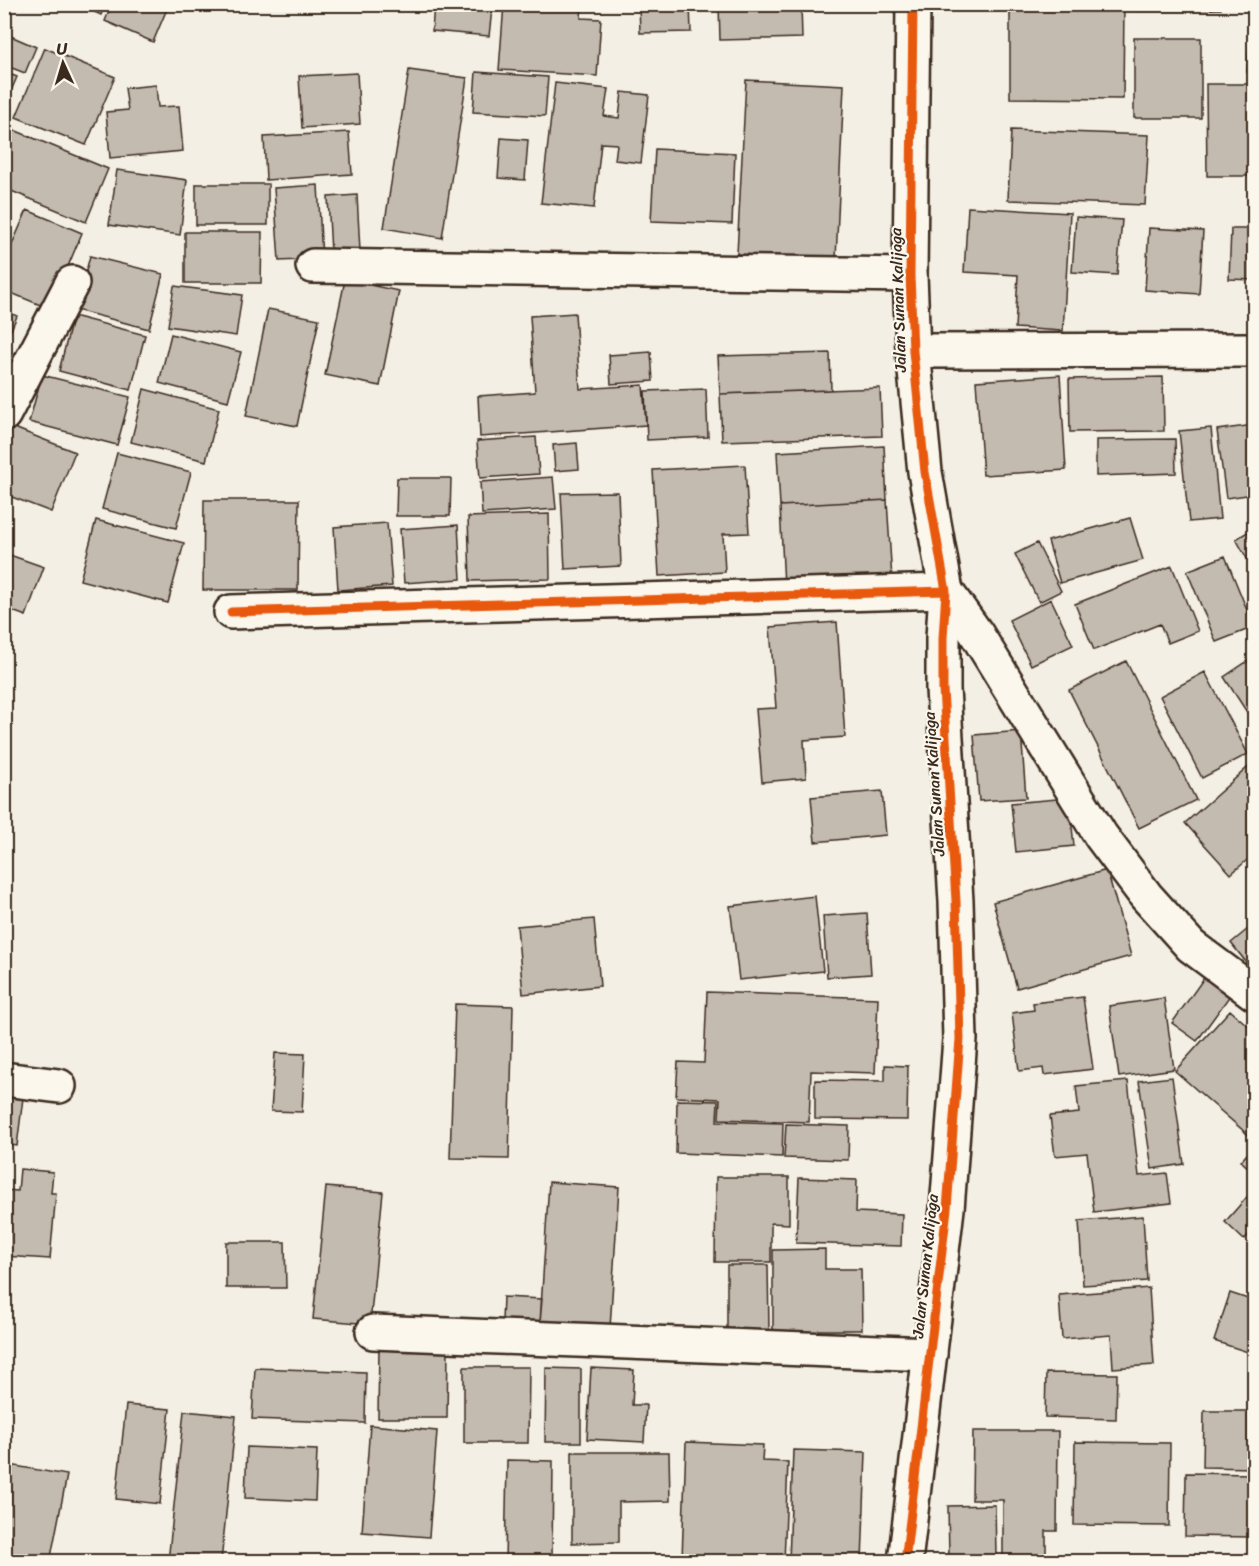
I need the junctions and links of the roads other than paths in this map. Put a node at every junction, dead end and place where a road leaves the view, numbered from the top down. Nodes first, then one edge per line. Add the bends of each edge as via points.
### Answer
1 (913, 4) edge
2 (313, 266) dead end
3 (910, 275) junction
4 (72, 283) dead end
5 (1254, 350) edge
6 (913, 351) junction
7 (4, 414) edge
8 (946, 591) junction
9 (231, 612) dead end
10 (1254, 993) edge
11 (4, 1079) edge
12 (59, 1086) dead end
13 (373, 1332) dead end
14 (930, 1354) junction
15 (905, 1562) edge

1 - 3 street, Jalan Sunan Kalijaga
2 - 3 street
3 - 6 street, Jalan Sunan Kalijaga
4 - 7 street
5 - 6 street
6 - 8 street, Jalan Sunan Kalijaga via 925,472
8 - 9 street
8 - 10 street via 1101,836 1146,896 1191,945
8 - 14 street, Jalan Sunan Kalijaga via 943,689 960,1039 947,1209
11 - 12 street
13 - 14 street
14 - 15 street, Jalan Sunan Kalijaga

